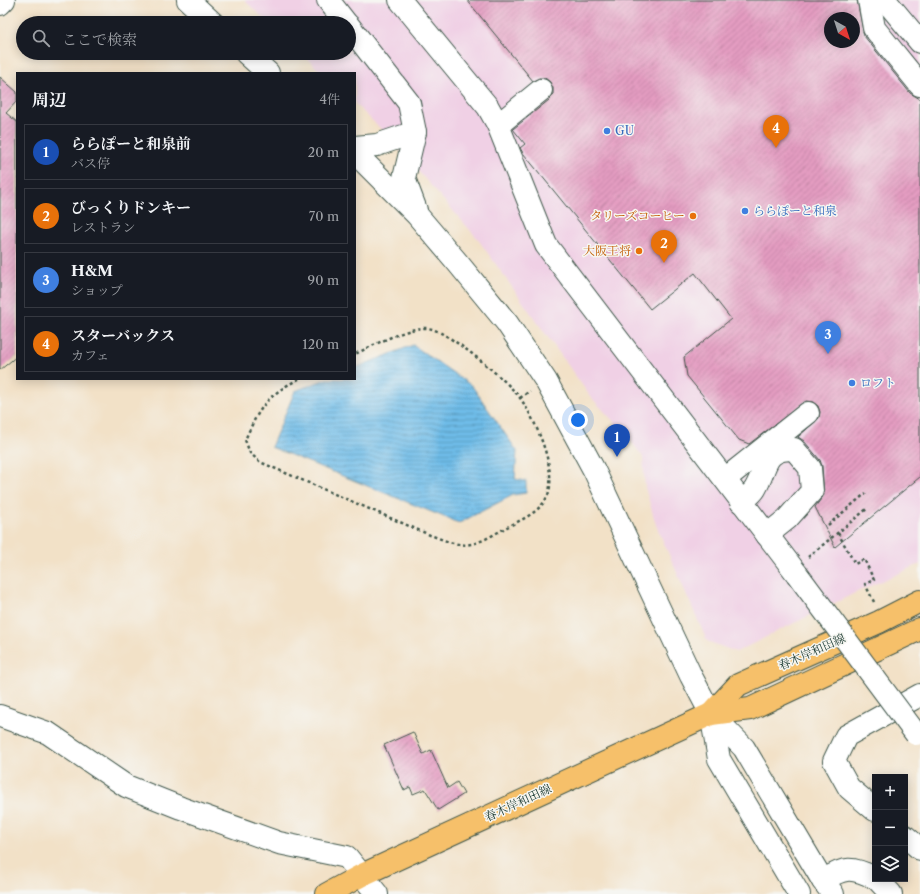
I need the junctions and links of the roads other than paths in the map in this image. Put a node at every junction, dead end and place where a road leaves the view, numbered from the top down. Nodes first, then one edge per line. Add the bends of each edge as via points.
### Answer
1 (4, 0) edge
2 (188, 0) edge
3 (328, 0) edge
4 (400, 0) edge
5 (869, 0) edge
6 (885, 0) edge
7 (0, 4) edge
8 (205, 16) edge
9 (341, 16) edge
10 (356, 35) edge
11 (920, 42) edge
12 (254, 60) edge
13 (267, 72) edge
14 (920, 85) edge
15 (541, 90) dead end
16 (498, 125) junction
17 (415, 132) junction
18 (356, 147) edge
19 (356, 154) edge
20 (417, 215) junction
21 (808, 413) dead end
22 (725, 479) junction
23 (742, 502) junction
24 (767, 535) junction
25 (920, 601) edge
26 (920, 630) edge
27 (920, 695) edge
28 (711, 714) junction
29 (0, 716) edge
30 (918, 737) edge
31 (872, 807) edge
32 (908, 839) edge
33 (920, 849) edge
34 (362, 875) junction
35 (872, 876) edge
36 (880, 882) edge
37 (828, 888) edge
38 (326, 894) edge
39 (377, 894) edge
40 (799, 894) edge
41 (891, 894) edge

1 - 7 street
2 - 8 street
3 - 9 street
4 - 16 street via 488,107
5 - 14 street via 874,28
6 - 11 street
10 - 17 street via 409,103
12 - 13 street
15 - 16 street
16 - 22 street via 546,244
17 - 18 street via 377,145
17 - 20 street via 404,178
19 - 20 street
20 - 28 street via 507,323 546,381 594,470
21 - 22 street
22 - 23 street
23 - 24 street
23 - 24 street via 755,490 766,461 780,449 794,449 810,468 812,491 787,519
24 - 30 street, bridge via 801,567
25 - 28 main road, 春木岸和田線 via 738,685
26 - 28 main road, 春木岸和田線 via 750,709
27 - 31 street via 846,736 834,761 849,788
28 - 34 main road, 春木岸和田線
28 - 37 street via 744,748
28 - 40 street via 718,759
29 - 34 street via 48,733 126,786 279,843 346,858
32 - 33 street
34 - 38 main road, 春木岸和田線
34 - 39 street
35 - 37 street via 856,869 835,873
36 - 41 street

